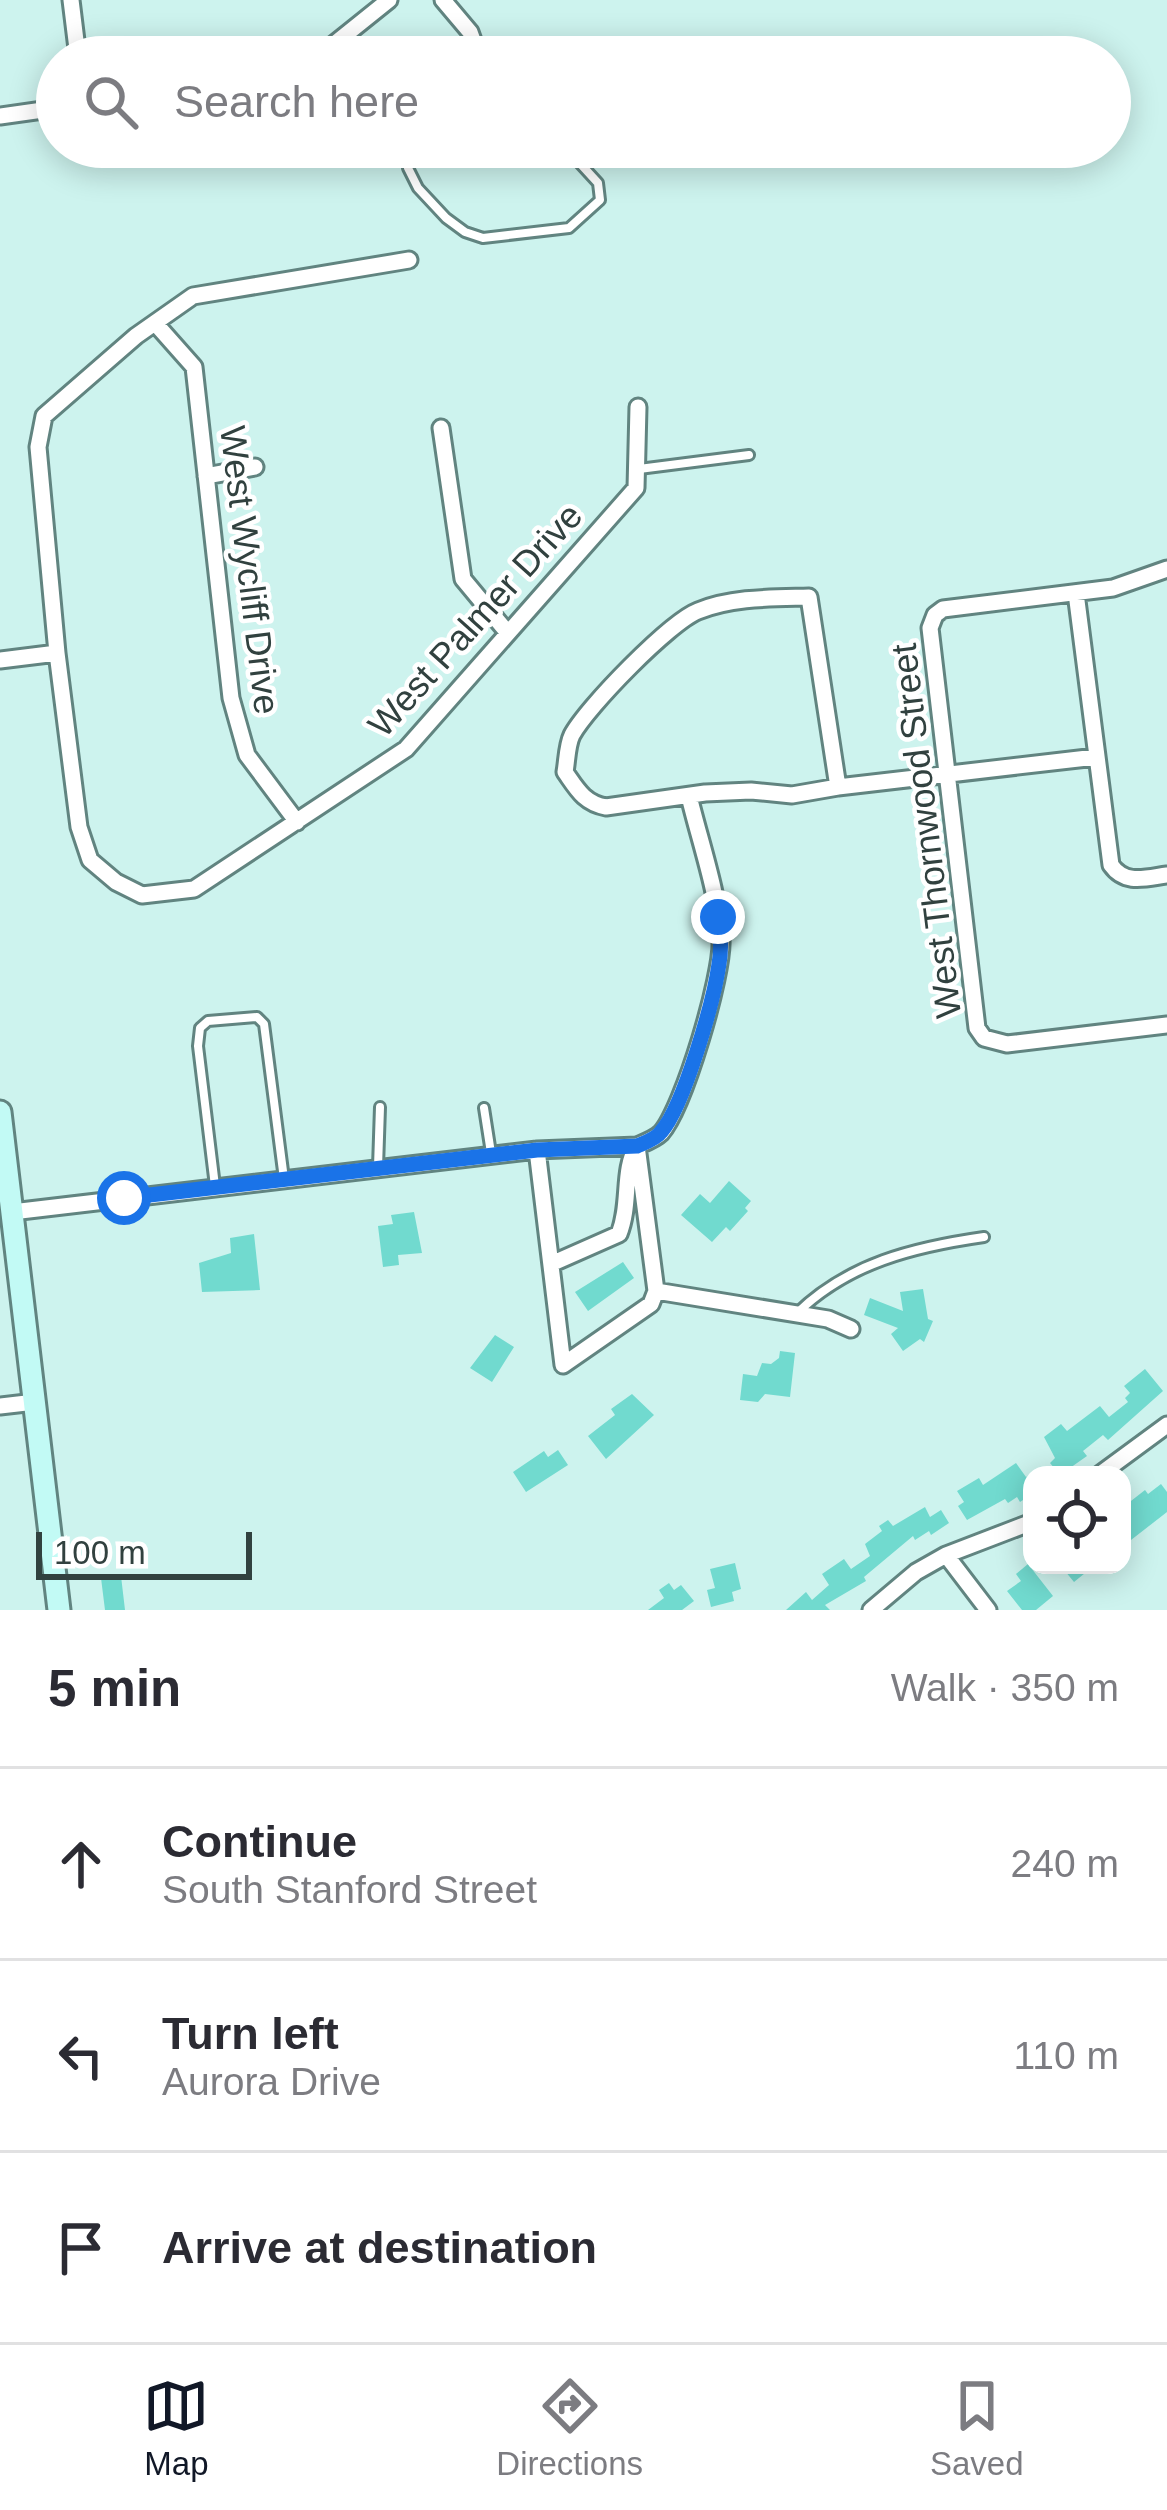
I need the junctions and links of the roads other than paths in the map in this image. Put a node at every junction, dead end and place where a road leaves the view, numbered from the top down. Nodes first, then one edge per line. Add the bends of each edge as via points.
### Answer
1 (71, 0) edge
2 (389, 0) edge
3 (443, 0) edge
4 (75, 36) edge
5 (345, 36) edge
6 (471, 36) edge
7 (36, 111) edge
8 (0, 116) edge
9 (408, 168) edge
10 (584, 168) edge
11 (409, 260) dead end
12 (154, 323) junction
13 (638, 406) dead end
14 (440, 428) dead end
15 (749, 455) dead end
16 (255, 467) dead end
17 (639, 469) junction
18 (206, 476) junction
19 (1167, 569) edge
20 (1076, 593) junction
21 (507, 632) junction
22 (57, 653) junction
23 (0, 661) edge
24 (1096, 757) junction
25 (948, 775) junction
26 (838, 787) junction
27 (688, 796) junction
28 (297, 822) junction
29 (1167, 875) edge
30 (1167, 1025) edge
31 (380, 1107) dead end
32 (484, 1108) dead end
33 (0, 1112) edge
34 (637, 1146) junction
35 (537, 1150) junction
36 (491, 1154) junction
37 (378, 1168) junction
38 (284, 1179) junction
39 (215, 1188) junction
40 (12, 1212) junction
41 (984, 1238) dead end
42 (551, 1264) junction
43 (656, 1291) junction
44 (794, 1315) junction
45 (851, 1329) dead end
46 (34, 1402) junction
47 (0, 1406) edge
48 (1167, 1425) edge
49 (1112, 1466) edge
50 (1023, 1525) edge
51 (946, 1555) junction
52 (59, 1610) edge
53 (871, 1610) edge
54 (988, 1610) edge

1 - 4 street
2 - 5 street
3 - 6 street
7 - 8 street
9 - 10 lane via 446,218 483,238 569,227 600,200
11 - 12 street via 193,296
12 - 18 street, West Wycliff Drive via 194,367
12 - 22 street, West Palmer Drive via 44,416 38,447
13 - 17 street
14 - 21 street via 463,579
15 - 17 lane
16 - 18 street
17 - 21 street, West Palmer Drive via 636,488
18 - 28 street, West Wycliff Drive via 231,698 247,755
19 - 20 street
20 - 24 street
20 - 25 street, West Thornwood Street via 935,615 930,628
21 - 28 street, West Palmer Drive via 406,749
22 - 23 street
22 - 28 street, West Palmer Drive via 79,827 90,860 116,882 142,895 194,889
24 - 25 street
24 - 29 street via 1116,872
25 - 26 street
25 - 30 street, West Thornwood Street via 984,1039 1007,1044
26 - 27 street
26 - 27 street via 809,597 704,608 678,620 571,736 566,772 591,804
27 - 34 street via 718,917 719,968 683,1088 661,1132
31 - 37 lane
32 - 36 lane
33 - 40 street
34 - 35 street
34 - 42 street via 627,1162 619,1234
34 - 43 street
35 - 36 street
35 - 42 street
36 - 37 street
37 - 38 street
38 - 39 street
38 - 39 lane via 264,1024 257,1017 208,1021 198,1046
39 - 40 street
40 - 46 street
41 - 44 lane via 933,1244 852,1270
42 - 43 street via 563,1365 651,1304
43 - 44 street
44 - 45 street
46 - 47 street
46 - 52 street
48 - 49 street
50 - 51 street
51 - 53 street
51 - 54 street

